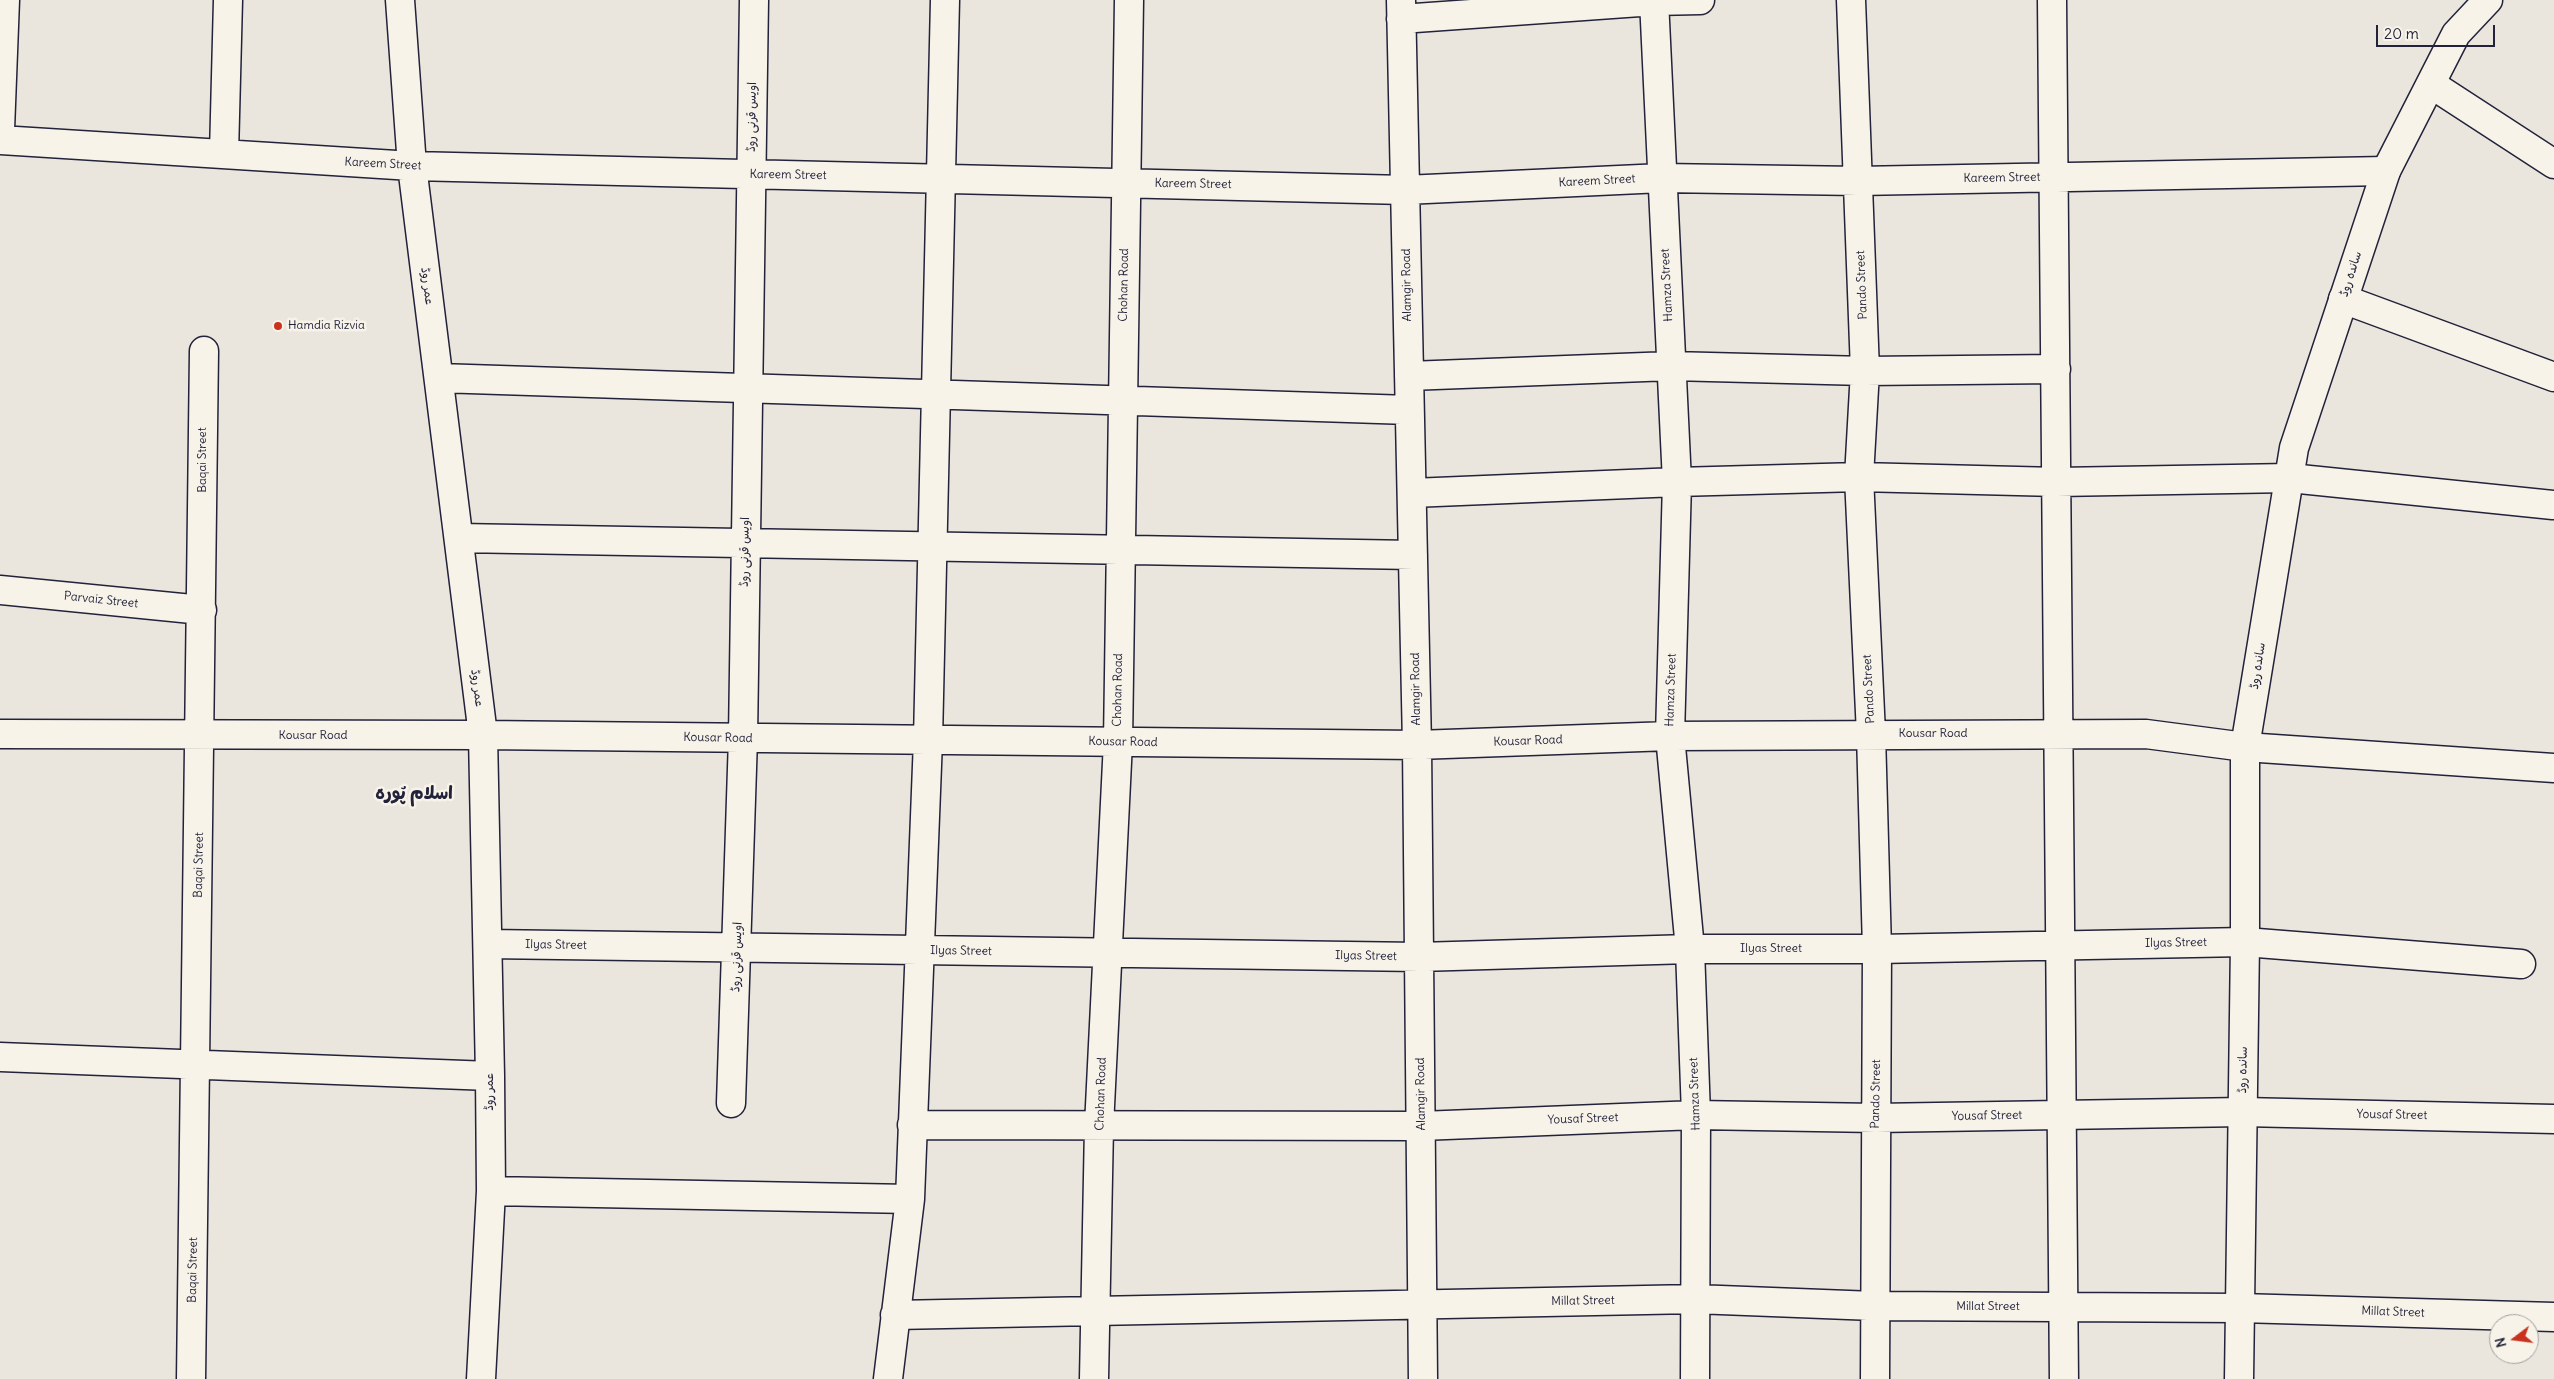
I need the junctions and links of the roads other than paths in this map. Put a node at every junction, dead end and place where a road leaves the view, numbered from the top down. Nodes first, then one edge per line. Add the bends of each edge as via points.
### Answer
1 (5, 0) edge
2 (228, 0) edge
3 (400, 0) edge
4 (754, 0) edge
5 (945, 0) edge
6 (1129, 0) edge
7 (1654, 0) edge
8 (1700, 0) edge
9 (1851, 0) edge
10 (2052, 0) edge
11 (2488, 0) edge
12 (1401, 9) edge
13 (2431, 84) junction
14 (0, 130) edge
15 (0, 140) edge
16 (224, 154) junction
17 (2554, 164) edge
18 (412, 166) junction
19 (2386, 171) junction
20 (751, 174) junction
21 (2054, 177) junction
22 (941, 178) junction
23 (1662, 178) junction
24 (1858, 181) junction
25 (1126, 183) junction
26 (1405, 190) junction
27 (2343, 299) junction
28 (204, 351) dead end
29 (1671, 366) junction
30 (2056, 369) junction
31 (1865, 371) junction
32 (1409, 376) junction
33 (2554, 377) edge
34 (439, 378) junction
35 (748, 388) junction
36 (936, 394) junction
37 (1122, 400) junction
38 (1410, 410) junction
39 (1859, 477) junction
40 (2290, 478) junction
41 (1677, 482) junction
42 (2057, 482) junction
43 (1412, 493) junction
44 (2553, 505) edge
45 (458, 538) junction
46 (746, 543) junction
47 (933, 547) junction
48 (1120, 550) junction
49 (1413, 555) junction
50 (0, 590) edge
51 (202, 610) junction
52 (0, 734) edge
53 (1872, 734) junction
54 (483, 735) junction
55 (2059, 735) junction
56 (201, 736) junction
57 (1670, 736) junction
58 (743, 738) junction
59 (928, 740) junction
60 (1118, 742) junction
61 (1418, 745) junction
62 (2245, 747) junction
63 (2554, 768) edge
64 (2245, 942) junction
65 (488, 944) junction
66 (2062, 944) junction
67 (738, 948) junction
68 (1690, 949) junction
69 (1877, 949) junction
70 (920, 950) junction
71 (1107, 952) junction
72 (1419, 957) junction
73 (2521, 964) dead end
74 (0, 1057) edge
75 (196, 1064) junction
76 (490, 1076) junction
77 (731, 1103) dead end
78 (2243, 1112) junction
79 (1696, 1115) junction
80 (2062, 1115) junction
81 (1876, 1118) junction
82 (2554, 1119) edge
83 (912, 1125) junction
84 (1099, 1126) junction
85 (1421, 1126) junction
86 (491, 1191) junction
87 (910, 1199) junction
88 (1695, 1299) junction
89 (1422, 1304) junction
90 (1874, 1306) junction
91 (2066, 1308) junction
92 (2240, 1308) junction
93 (1095, 1311) junction
94 (895, 1315) junction
95 (2554, 1317) edge
96 (191, 1379) edge
97 (481, 1379) edge
98 (888, 1379) edge
99 (1094, 1379) edge
100 (1423, 1379) edge
101 (1695, 1379) edge
102 (1875, 1379) edge
103 (2064, 1379) edge
104 (2239, 1379) edge

1 - 14 street
2 - 16 street
3 - 18 street, عمر روڈ
4 - 20 street, اویس قرنی روڈ
5 - 22 street
6 - 25 street, Chohan Road
7 - 8 street
7 - 12 street
7 - 23 street, Hamza Street
9 - 24 street, Pando Street
10 - 21 street
11 - 13 street, ساندہ روڈ via 2456,34
12 - 26 street, Alamgir Road
13 - 17 street
13 - 19 street, ساندہ روڈ
15 - 16 street, Kareem Street
16 - 18 street, Kareem Street
18 - 20 street, Kareem Street
18 - 34 street, عمر روڈ
19 - 21 street, Kareem Street
19 - 27 street, ساندہ روڈ
20 - 22 street, Kareem Street
20 - 35 street, اویس قرنی روڈ
21 - 24 street, Kareem Street
21 - 30 street
22 - 25 street, Kareem Street
22 - 36 street
23 - 24 street, Kareem Street
23 - 26 street, Kareem Street
23 - 29 street, Hamza Street
24 - 31 street, Pando Street
25 - 26 street, Kareem Street
25 - 37 street, Chohan Road
26 - 32 street, Alamgir Road
27 - 33 street
27 - 40 street, ساندہ روڈ via 2294,448
28 - 51 street, Baqai Street
29 - 31 street
29 - 32 street
29 - 41 street, Hamza Street
30 - 31 street
30 - 42 street
31 - 39 street, Pando Street
32 - 38 street, Alamgir Road
34 - 35 street
34 - 45 street, عمر روڈ
35 - 36 street
35 - 46 street, اویس قرنی روڈ
36 - 37 street
36 - 47 street
37 - 38 street
37 - 48 street, Chohan Road
38 - 43 street, Alamgir Road
39 - 41 street
39 - 42 street
39 - 53 street, Pando Street
40 - 42 street
40 - 44 street
40 - 62 street, ساندہ روڈ
41 - 43 street
41 - 57 street, Hamza Street
42 - 55 street
43 - 49 street, Alamgir Road
45 - 46 street
45 - 54 street, عمر روڈ
46 - 47 street
46 - 58 street, اویس قرنی روڈ
47 - 48 street
47 - 59 street
48 - 49 street
48 - 60 street, Chohan Road
49 - 61 street, Alamgir Road
50 - 51 street, Parvaiz Street
51 - 56 street, Baqai Street
52 - 56 street, Kousar Road
53 - 55 street, Kousar Road
53 - 57 street, Kousar Road
53 - 69 street, Pando Street
54 - 56 street, Kousar Road
54 - 58 street, Kousar Road
54 - 65 street, عمر روڈ
55 - 62 street, Kousar Road via 2146,734
55 - 66 street
56 - 75 street, Baqai Street
57 - 61 street, Kousar Road
57 - 68 street, Hamza Street
58 - 59 street, Kousar Road
58 - 67 street, اویس قرنی روڈ
59 - 60 street, Kousar Road
59 - 70 street
60 - 61 street, Kousar Road
60 - 71 street, Chohan Road
61 - 72 street, Alamgir Road
62 - 63 street, Kousar Road
62 - 64 street, ساندہ روڈ
64 - 66 street, Ilyas Street
64 - 73 street, Ilyas Street
64 - 78 street, ساندہ روڈ
65 - 67 street, Ilyas Street
65 - 76 street, عمر روڈ
66 - 69 street, Ilyas Street
66 - 80 street
67 - 70 street, Ilyas Street
67 - 77 street, اویس قرنی روڈ
68 - 69 street, Ilyas Street
68 - 72 street, Ilyas Street
68 - 79 street, Hamza Street
69 - 81 street, Pando Street
70 - 71 street, Ilyas Street
70 - 83 street
71 - 72 street, Ilyas Street
71 - 84 street, Chohan Road
72 - 85 street, Alamgir Road
74 - 75 street
75 - 76 street
75 - 96 street, Baqai Street
76 - 86 street, عمر روڈ
78 - 80 street, Yousaf Street
78 - 82 street, Yousaf Street
78 - 92 street, ساندہ روڈ
79 - 81 street, Yousaf Street
79 - 85 street, Yousaf Street
79 - 88 street, Hamza Street
80 - 81 street, Yousaf Street
80 - 91 street
81 - 90 street, Pando Street
83 - 84 street, Yousaf Street
83 - 87 street
84 - 85 street, Yousaf Street
84 - 93 street, Chohan Road
85 - 89 street, Alamgir Road
86 - 87 street
86 - 97 street, عمر روڈ
87 - 94 street
88 - 89 street, Millat Street
88 - 90 street, Millat Street
88 - 101 street, Hamza Street
89 - 93 street, Millat Street
89 - 100 street, Alamgir Road
90 - 91 street, Millat Street
90 - 102 street, Pando Street
91 - 92 street, Millat Street
91 - 103 street
92 - 95 street, Millat Street
92 - 104 street, ساندہ روڈ
93 - 94 street, Millat Street
93 - 99 street, Chohan Road
94 - 98 street

